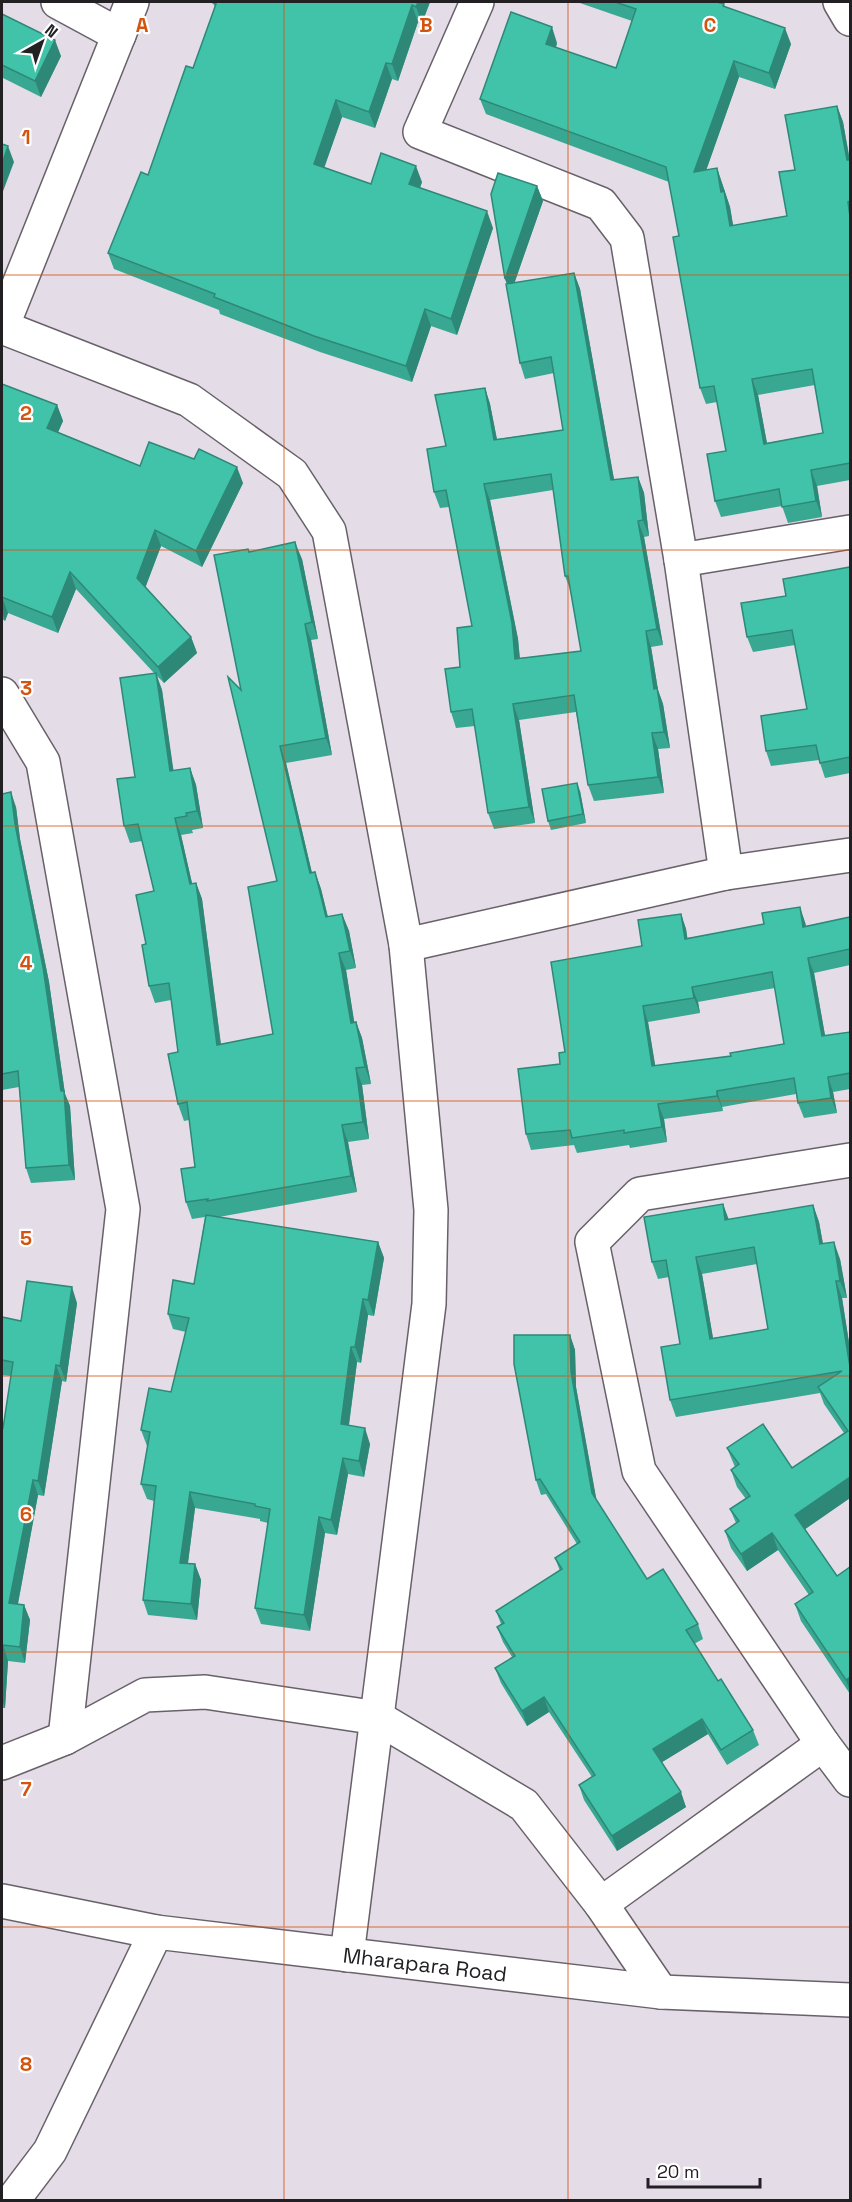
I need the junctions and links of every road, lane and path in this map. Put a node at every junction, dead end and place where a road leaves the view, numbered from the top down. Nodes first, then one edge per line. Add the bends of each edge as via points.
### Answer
1 (58, 2) edge
2 (132, 2) edge
3 (477, 2) edge
4 (840, 2) edge
5 (850, 19) edge
6 (119, 34) junction
7 (2, 327) edge
8 (850, 532) edge
9 (681, 560) junction
10 (2, 694) edge
11 (850, 855) edge
12 (726, 873) junction
13 (406, 945) junction
14 (850, 1160) edge
15 (378, 1718) junction
16 (65, 1738) junction
17 (823, 1744) junction
18 (2, 1763) edge
19 (850, 1780) edge
20 (2, 1901) edge
21 (601, 1904) junction
22 (156, 1932) junction
23 (347, 1955) junction
24 (661, 1992) junction
25 (850, 2000) edge
26 (14, 2200) edge

1 - 6 street
2 - 6 street
3 - 9 street via 420,132 601,204 627,238
4 - 5 street
6 - 7 street
7 - 13 street via 189,400 292,474 329,531
8 - 9 street
9 - 12 street
10 - 16 street via 43,762 123,1209
11 - 12 street
12 - 13 street
13 - 15 street via 431,1210 429,1304
14 - 17 street via 640,1194 591,1242 639,1471
15 - 16 street via 205,1692 145,1695
15 - 21 street via 524,1805
15 - 23 street
16 - 18 street
17 - 19 street
17 - 21 street
20 - 22 street, Mharapara Road
21 - 24 street
22 - 23 street, Mharapara Road
22 - 26 street via 50,2151
23 - 24 street, Mharapara Road
24 - 25 street, Mharapara Road

